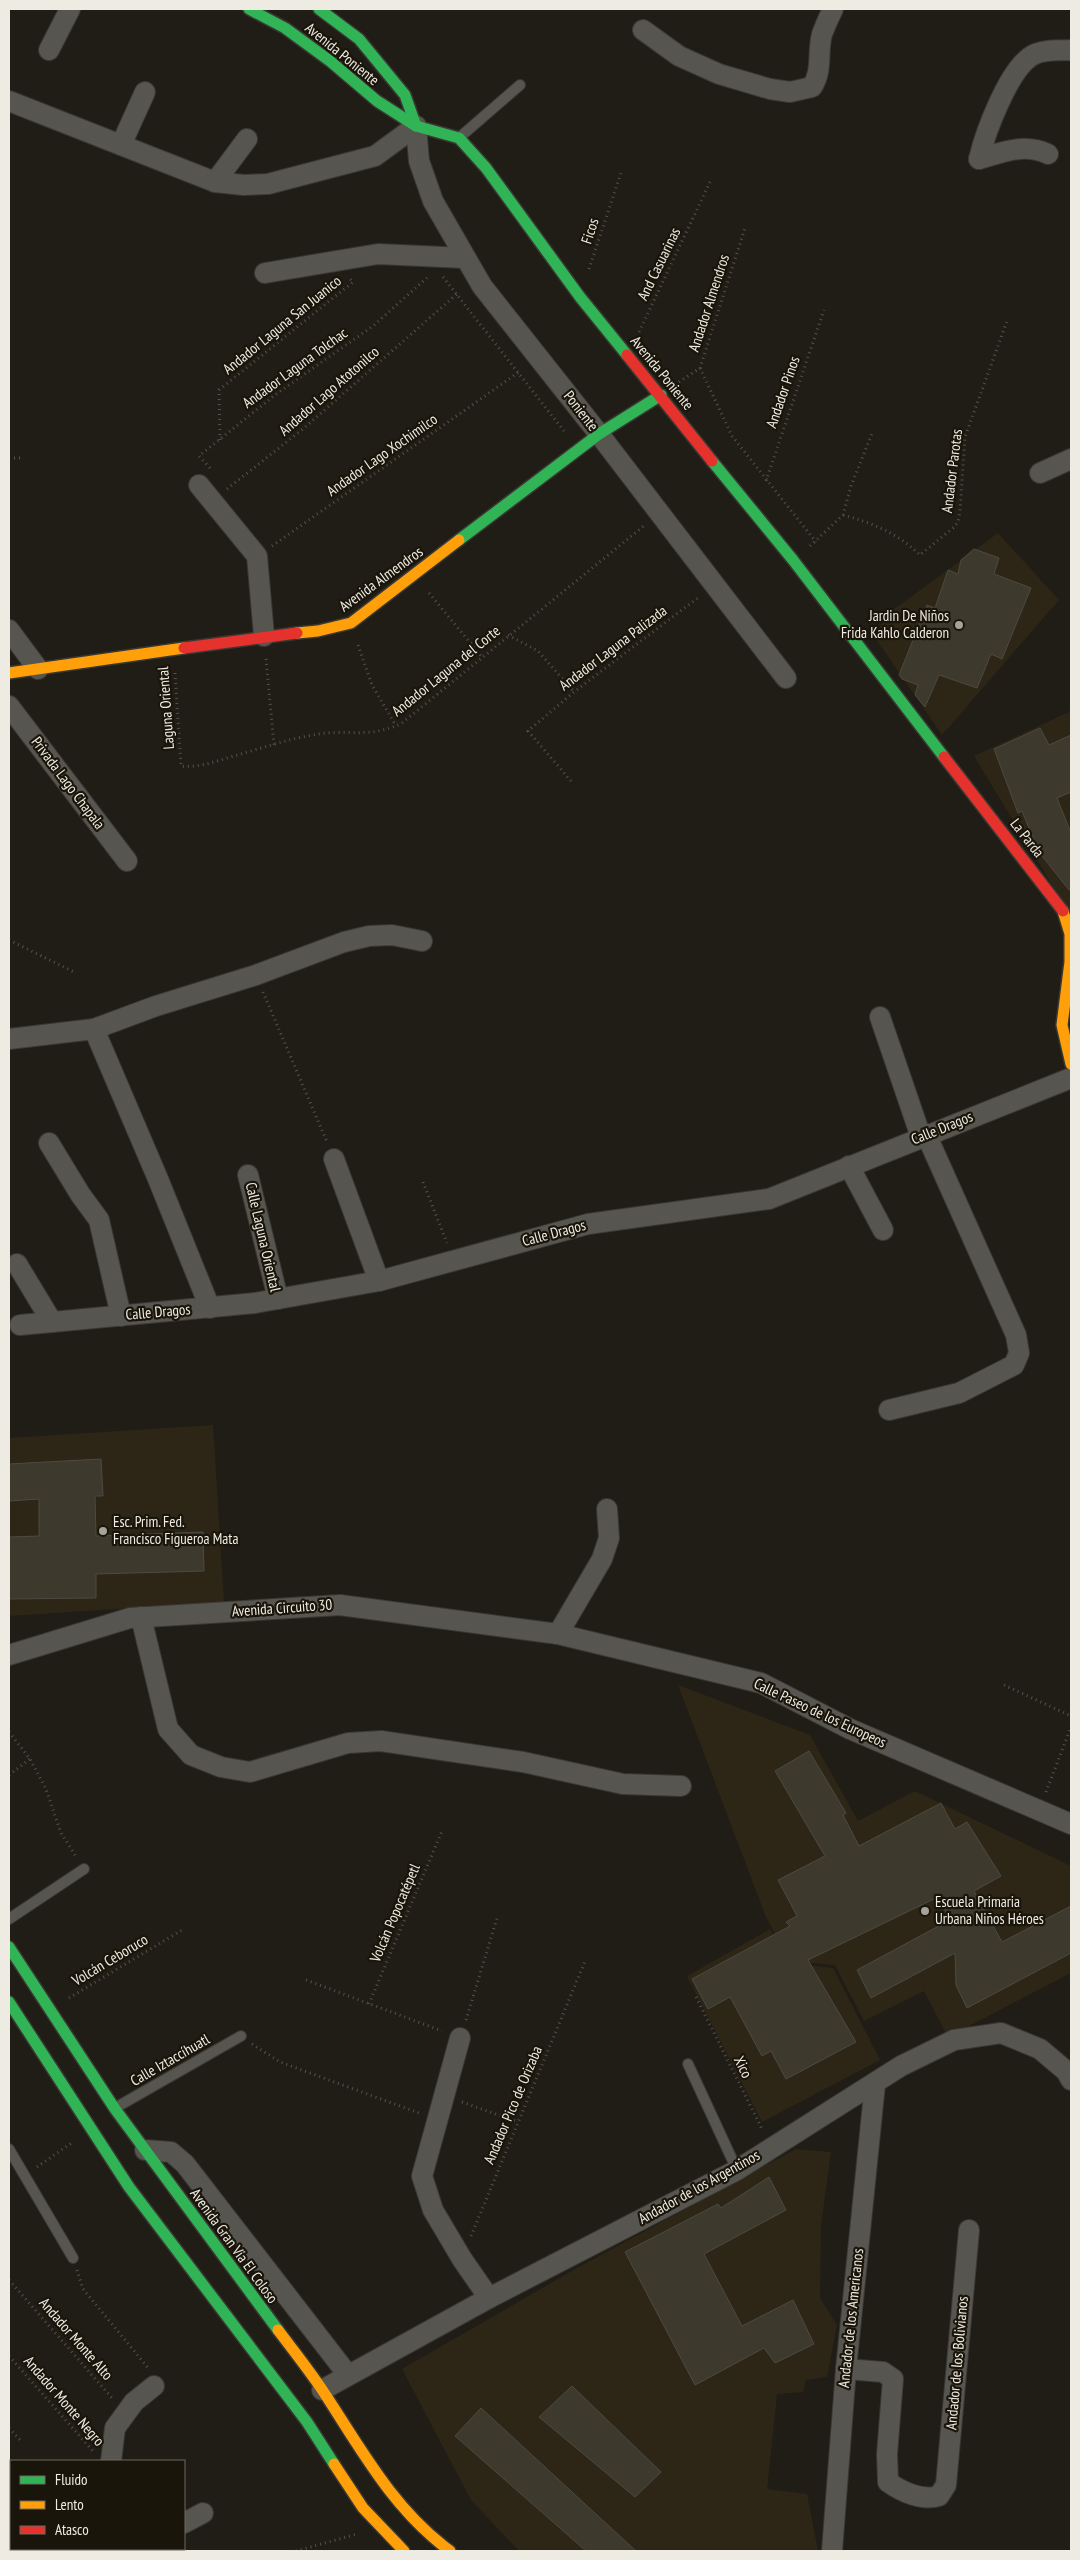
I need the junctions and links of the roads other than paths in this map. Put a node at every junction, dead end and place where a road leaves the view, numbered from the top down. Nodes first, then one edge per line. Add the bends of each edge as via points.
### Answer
1 (70, 9) edge
2 (248, 9) edge
3 (319, 9) edge
4 (832, 9) edge
5 (644, 30) dead end
6 (49, 50) dead end
7 (1071, 50) edge
8 (520, 85) dead end
9 (145, 92) dead end
10 (9, 101) edge
11 (416, 126) junction
12 (459, 138) junction
13 (247, 139) dead end
14 (121, 144) junction
15 (1048, 154) dead end
16 (215, 182) junction
17 (465, 258) junction
18 (265, 273) dead end
19 (661, 395) junction
20 (599, 434) junction
21 (1071, 458) edge
22 (1040, 473) dead end
23 (199, 485) road end
24 (9, 630) edge
25 (264, 636) junction
26 (869, 662) joint
27 (38, 669) junction
28 (9, 674) edge
29 (786, 678) dead end
30 (9, 706) edge
31 (127, 861) dead end
32 (422, 941) dead end
33 (880, 1017) dead end
34 (94, 1029) junction
35 (9, 1039) edge
36 (1071, 1064) edge
37 (1071, 1078) edge
38 (924, 1135) junction
39 (49, 1143) dead end
40 (334, 1159) road end
41 (849, 1166) junction
42 (248, 1175) dead end
43 (883, 1230) dead end
44 (17, 1264) dead end
45 (379, 1281) junction
46 (278, 1299) junction
47 (210, 1308) junction
48 (121, 1316) junction
49 (52, 1322) junction
50 (20, 1326) dead end
51 (889, 1410) dead end
52 (607, 1509) dead end
53 (141, 1617) junction
54 (558, 1634) junction
55 (9, 1655) edge
56 (681, 1786) dead end
57 (1071, 1824) edge
58 (84, 1869) road end
59 (9, 1919) edge
60 (9, 1947) edge
61 (9, 2002) edge
62 (241, 2036) road end
63 (460, 2038) road end
64 (688, 2064) dead end
65 (1071, 2080) edge
66 (875, 2084) junction
67 (115, 2109) junction
68 (9, 2149) edge
69 (145, 2150) junction
70 (737, 2170) junction
71 (968, 2230) dead end
72 (73, 2258) road end
73 (489, 2298) junction
74 (846, 2369) junction
75 (348, 2375) junction
76 (154, 2386) road end
77 (322, 2390) junction
78 (103, 2458) edge
79 (203, 2513) dead end
80 (185, 2522) edge
81 (404, 2551) edge
82 (450, 2551) edge
83 (832, 2551) edge

1 - 6 street
2 - 11 street, Avenida Poniente via 285,28 377,101
3 - 11 street, Avenida Poniente via 359,39 405,95
4 - 5 street via 822,35 820,69 812,87 790,92 719,74 679,56
7 - 15 street via 1039,52 1024,62 1004,93 985,133 979,159 1024,147
8 - 12 lane
9 - 14 street
10 - 14 street
11 - 12 street, Avenida Poniente
11 - 16 street via 375,156 268,184 244,186
11 - 17 street, Poniente via 418,161 433,201
12 - 19 street, Avenida Poniente via 486,168 580,297
13 - 16 street
14 - 16 street
17 - 18 street via 378,254
17 - 20 street, Poniente via 482,286
19 - 20 street, Avenida Almendros
19 - 26 street, Avenida Poniente via 756,518 793,560
20 - 25 street, Avenida Almendros via 351,623 318,631
20 - 29 street, Poniente
21 - 22 street
23 - 25 street via 257,556
24 - 27 street
25 - 27 street, Avenida Almendros
26 - 36 street, La Parda via 1061,906 1070,934 1062,1025
27 - 28 street, Avenida Almendros
30 - 31 street, Privada Lago Chapala
32 - 34 street via 392,935 344,942
33 - 38 street
34 - 35 street
34 - 47 street
37 - 38 street, Calle Dragos
38 - 41 street, Calle Dragos
38 - 51 street via 1016,1335 1019,1353 1014,1365 959,1393
39 - 48 street via 98,1220
40 - 45 street
41 - 43 street
41 - 45 street, Calle Dragos via 769,1199 588,1224
42 - 46 street, Calle Laguna Oriental
44 - 49 street
45 - 46 street, Calle Dragos
46 - 47 street, Calle Dragos
47 - 48 street, Calle Dragos
48 - 49 street, Calle Dragos
49 - 50 street, Calle Dragos
52 - 54 street via 609,1538 602,1559
53 - 54 street, Avenida Circuito 30 via 340,1604
53 - 55 street, Avenida Circuito 30
53 - 56 street via 168,1728 191,1755 221,1768 250,1772 348,1743 381,1741 524,1762 623,1784
54 - 57 street, Calle Paseo de los Europeos via 761,1683 850,1729
58 - 59 lane
60 - 67 street, Avenida Gran Vía El Coloso
61 - 81 street via 129,2187 307,2422 362,2508
62 - 67 lane, Calle Iztaccíhuatl
63 - 73 street via 422,2176 433,2210
64 - 70 lane
65 - 66 street, Andador de los Argentinos via 1066,2071 1040,2049 1001,2033 954,2040 901,2066
66 - 70 street, Andador de los Argentinos
66 - 74 street, Andador de los Americanos
67 - 69 street, Avenida Gran Vía El Coloso
68 - 72 lane
69 - 75 street via 171,2152 185,2164
69 - 77 street, Avenida Gran Vía El Coloso
70 - 73 street, Andador de los Argentinos
71 - 74 street, Andador de los Bolivianos via 946,2485 939,2496 932,2498 901,2492 888,2482 893,2378 884,2372
73 - 75 street, Andador de los Argentinos
74 - 83 street, Andador de los Americanos
75 - 77 street, Andador de los Argentinos
76 - 78 street via 134,2402 115,2428
77 - 82 street, Avenida Gran Vía El Coloso via 386,2489 435,2540
79 - 80 street

